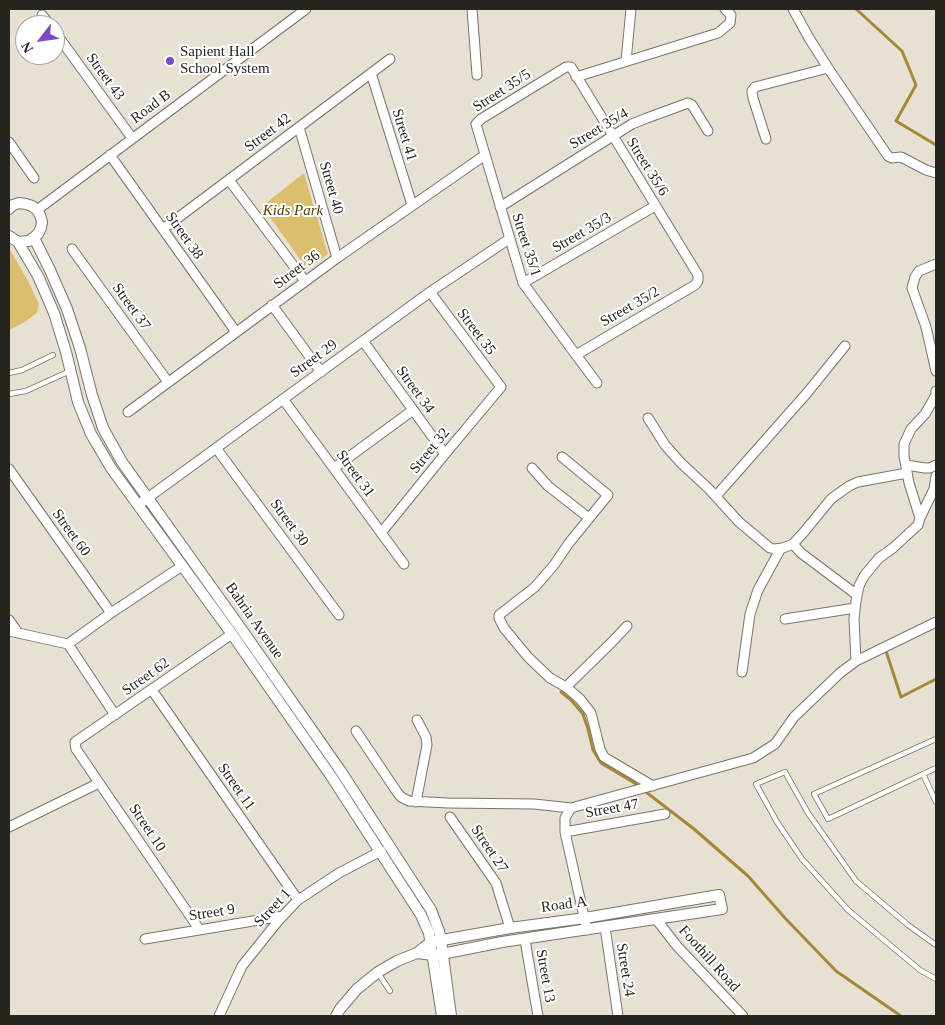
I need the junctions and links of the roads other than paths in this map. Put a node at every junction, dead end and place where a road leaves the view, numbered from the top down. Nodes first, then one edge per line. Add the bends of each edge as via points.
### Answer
1 (306, 9) edge
2 (472, 9) edge
3 (631, 9) edge
4 (726, 9) edge
5 (793, 9) edge
6 (65, 46) edge
7 (390, 60) dead end
8 (626, 61) junction
9 (571, 67) joint
10 (828, 68) junction
11 (371, 73) junction
12 (477, 76) dead end
13 (576, 77) junction
14 (299, 127) junction
15 (708, 131) dead end
16 (612, 137) junction
17 (132, 138) junction
18 (766, 139) dead end
19 (9, 142) edge
20 (110, 155) junction
21 (485, 155) junction
22 (936, 174) edge
23 (34, 178) dead end
24 (229, 180) junction
25 (10, 205) edge
26 (412, 205) junction
27 (655, 206) junction
28 (500, 207) junction
29 (37, 210) junction
30 (163, 229) junction
31 (34, 238) junction
32 (13, 239) edge
33 (509, 239) junction
34 (72, 249) dead end
35 (337, 258) junction
36 (936, 264) edge
37 (305, 281) junction
38 (698, 281) joint
39 (523, 283) junction
40 (430, 292) junction
41 (272, 305) junction
42 (236, 332) junction
43 (362, 342) junction
44 (845, 346) dead end
45 (53, 355) dead end
46 (576, 355) junction
47 (70, 371) junction
48 (936, 371) edge
49 (321, 372) junction
50 (9, 373) edge
51 (168, 382) junction
52 (597, 383) dead end
53 (501, 387) joint
54 (936, 391) edge
55 (9, 394) edge
56 (283, 399) junction
57 (413, 410) junction
58 (128, 412) dead end
59 (648, 418) dead end
60 (216, 448) junction
61 (445, 454) junction
62 (562, 457) dead end
63 (936, 465) edge
64 (334, 468) junction
65 (532, 468) dead end
66 (9, 469) edge
67 (907, 469) junction
68 (936, 476) edge
69 (716, 496) junction
70 (148, 498) junction
71 (138, 505) junction
72 (589, 518) junction
73 (920, 518) junction
74 (381, 533) junction
75 (793, 544) junction
76 (781, 548) junction
77 (404, 564) dead end
78 (182, 566) junction
79 (857, 595) junction
80 (855, 608) junction
81 (111, 613) junction
82 (339, 615) dead end
83 (786, 619) dead end
84 (9, 620) edge
85 (936, 622) edge
86 (627, 626) dead end
87 (13, 632) edge
88 (232, 634) junction
89 (68, 644) junction
90 (856, 661) junction
91 (742, 672) dead end
92 (566, 687) junction
93 (152, 690) junction
94 (115, 715) junction
95 (417, 720) dead end
96 (356, 731) dead end
97 (936, 739) edge
98 (75, 742) joint
99 (936, 768) edge
100 (923, 774) junction
101 (99, 783) junction
102 (650, 787) junction
103 (416, 802) junction
104 (936, 802) edge
105 (571, 808) junction
106 (665, 814) dead end
107 (450, 817) dead end
108 (9, 827) edge
109 (564, 832) junction
110 (381, 852) junction
111 (298, 900) junction
112 (283, 916) junction
113 (585, 918) junction
114 (656, 919) junction
115 (605, 927) junction
116 (510, 928) junction
117 (199, 929) junction
118 (587, 930) junction
119 (145, 939) dead end
120 (524, 940) junction
121 (436, 941) junction
122 (936, 945) edge
123 (417, 953) junction
124 (438, 954) junction
125 (378, 972) junction
126 (936, 979) edge
127 (390, 991) dead end
128 (219, 1016) edge
129 (336, 1016) edge
130 (442, 1016) edge
131 (451, 1016) edge
132 (538, 1016) edge
133 (618, 1016) edge
134 (743, 1016) edge

1 - 17 street, Road B
2 - 12 street
3 - 8 street
4 - 8 street via 731,15 730,23 718,33
5 - 10 street
6 - 17 street, Street 43
7 - 11 street, Street 42
8 - 13 street
9 - 13 street, Street 35/6
9 - 21 street, Street 35/5 via 561,70 476,124
10 - 18 street via 755,87 753,98
10 - 22 street via 888,156 901,157
11 - 14 street, Street 42
11 - 26 street, Street 41
13 - 16 street, Street 35/6
14 - 24 street, Street 42
14 - 35 street, Street 40
15 - 16 street, Street 35/4 via 692,105 688,104 632,124
16 - 27 street, Street 35/6
16 - 28 street, Street 35/4
17 - 20 street, Road B
19 - 23 street
20 - 29 street, Road B
20 - 30 street, Street 38
21 - 26 street, Street 36
21 - 28 street, Street 35/1
24 - 30 street, Street 42
24 - 37 street
25 - 29 street via 26,204
26 - 35 street, Street 36
27 - 38 street, Street 35/6 via 698,275
27 - 39 street, Street 35/3
28 - 33 street, Street 35/1
29 - 31 street via 42,222
30 - 42 street, Street 38
31 - 32 street via 29,241
31 - 70 street, Bahria Avenue via 67,308 103,428
32 - 47 street, Bahria Avenue via 38,276 54,313
33 - 39 street, Street 35/1
33 - 40 street, Street 29
34 - 51 street, Street 37
35 - 37 street, Street 36
36 - 48 street via 919,271 912,288 926,327
37 - 41 street, Street 36
38 - 46 street, Street 35/2
39 - 46 street, Street 35/1
40 - 43 street, Street 29
40 - 53 street, Street 35
41 - 42 street, Street 36
41 - 49 street
42 - 51 street, Street 36
43 - 49 street, Street 29
43 - 57 street, Street 34
44 - 69 street
45 - 50 lane
46 - 52 street, Street 35/1
47 - 55 lane via 26,392
47 - 71 street, Bahria Avenue via 78,402 92,434 111,468
49 - 56 street, Street 29
51 - 58 street, Street 36
53 - 61 street, Street 32
54 - 67 street via 904,444
56 - 60 street, Street 29
56 - 64 street, Street 31
57 - 61 street, Street 34
57 - 64 street
59 - 69 street via 665,445
60 - 70 street, Street 29
60 - 82 street, Street 30
61 - 74 street, Street 32
62 - 72 street via 608,495
63 - 67 street
64 - 74 street, Street 31
65 - 72 street via 548,486
66 - 81 street, Street 60
67 - 73 street
67 - 75 street via 858,482 841,491
68 - 73 street
69 - 76 street via 739,522 770,548
70 - 71 street, Street 29
70 - 121 street, Bahria Avenue via 340,770 431,910 439,931
71 - 78 street, Bahria Avenue
72 - 92 street via 535,587 498,618 528,657 550,678
73 - 79 street via 918,525 879,558 864,576
74 - 77 street, Street 31
75 - 76 street
75 - 79 street via 801,554
76 - 91 street via 758,590 750,614
78 - 81 street
78 - 88 street, Bahria Avenue
79 - 80 street
80 - 83 street
80 - 90 street
81 - 89 street
84 - 87 street
85 - 90 street
86 - 92 street
87 - 89 street
88 - 93 street, Street 62
88 - 110 street, Bahria Avenue
89 - 94 street
90 - 102 street via 794,717 775,744 753,758
92 - 102 street via 591,713 604,757
93 - 94 street, Street 62
93 - 111 street, Street 11
94 - 98 street, Street 62
95 - 103 street via 427,745
96 - 103 street via 401,798
97 - 100 lane via 814,794 828,819
98 - 101 street, Street 10 via 76,749
99 - 100 lane
100 - 104 lane
101 - 108 street
101 - 117 street, Street 10
102 - 105 street
103 - 105 street via 534,804
105 - 109 street via 565,818
106 - 109 street, Street 47
107 - 116 street, Street 27 via 496,883
109 - 113 street
110 - 111 street, Street 1 via 339,873
110 - 121 street, Bahria Avenue
111 - 112 street, Street 1
112 - 117 street, Street 9
112 - 128 street, Street 1 via 242,966
113 - 114 street, Road A via 719,895 722,909
113 - 116 street, Road A
113 - 118 street
114 - 115 street, Road A
114 - 134 street, Foothill Road
115 - 118 street, Road A
115 - 133 street, Street 24
116 - 121 street, Road A
117 - 119 street, Street 9
118 - 120 street, Road A
120 - 124 street, Road A
120 - 132 street, Street 13
121 - 123 street, Road A
121 - 124 street, Bahria Avenue
122 - 126 lane via 856,881 808,813 785,772 756,784 802,859 835,896 920,970
123 - 124 street, Road A
123 - 125 street, Road A
124 - 130 street, Bahria Avenue
124 - 131 street, Bahria Avenue
125 - 127 lane
125 - 129 street, Road A via 357,988

